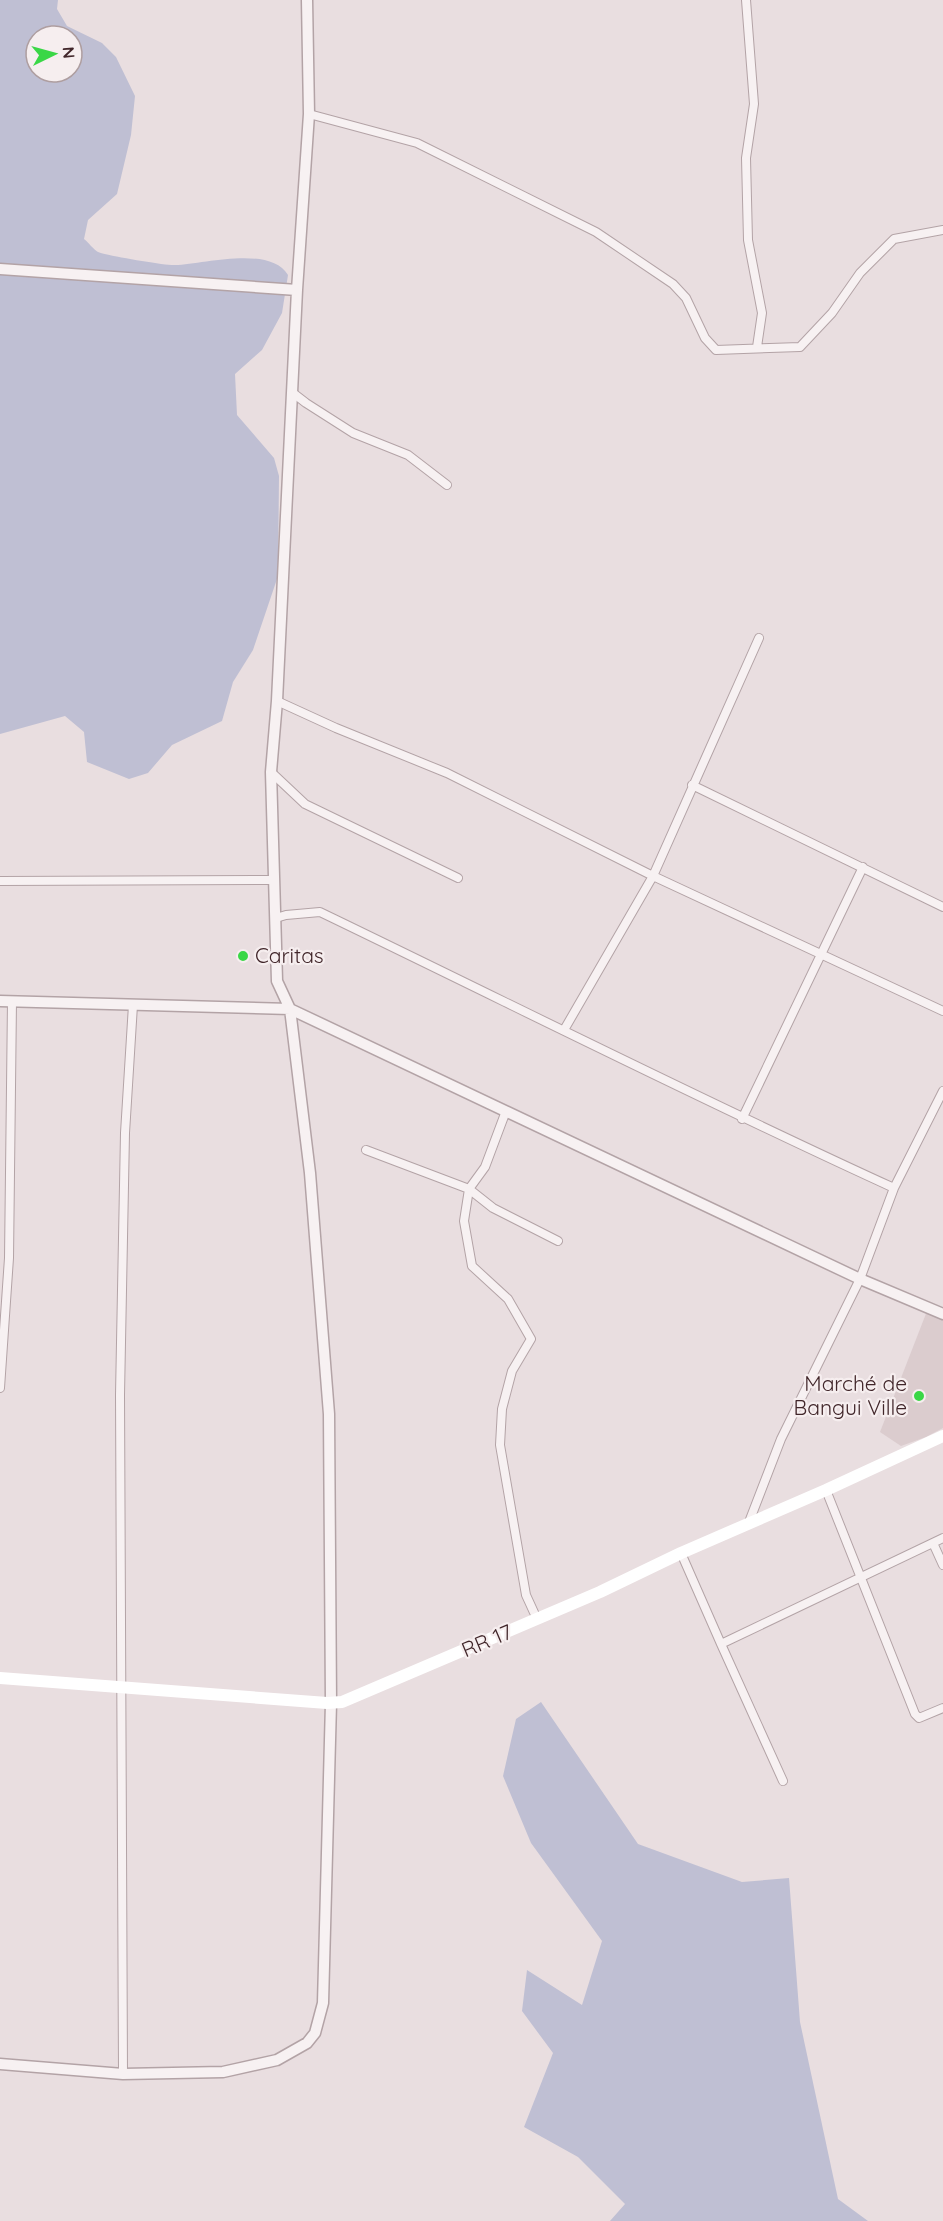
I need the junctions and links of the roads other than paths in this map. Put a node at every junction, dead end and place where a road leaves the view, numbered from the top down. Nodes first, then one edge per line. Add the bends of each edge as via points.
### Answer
1 (307, 0) edge
2 (746, 0) edge
3 (309, 114) junction
4 (943, 230) edge
5 (0, 269) edge
6 (297, 290) junction
7 (757, 347) junction
8 (292, 393) junction
9 (447, 485) dead end
10 (759, 638) dead end
11 (277, 701) junction
12 (271, 772) junction
13 (692, 785) junction
14 (863, 867) junction
15 (652, 876) junction
16 (458, 878) dead end
17 (274, 880) junction
18 (0, 881) edge
19 (943, 907) edge
20 (276, 918) junction
21 (821, 954) junction
22 (0, 1001) edge
23 (12, 1001) junction
24 (133, 1005) junction
25 (290, 1009) junction
26 (943, 1011) edge
27 (564, 1029) junction
28 (943, 1091) edge
29 (939, 1110) edge
30 (506, 1111) junction
31 (742, 1119) junction
32 (366, 1150) dead end
33 (894, 1188) junction
34 (469, 1189) junction
35 (558, 1241) dead end
36 (860, 1279) junction
37 (943, 1314) edge
38 (0, 1388) edge
39 (943, 1436) edge
40 (826, 1490) junction
41 (749, 1522) junction
42 (943, 1538) edge
43 (933, 1543) junction
44 (681, 1553) junction
45 (943, 1565) edge
46 (862, 1578) junction
47 (537, 1619) junction
48 (720, 1644) junction
49 (0, 1678) edge
50 (121, 1689) junction
51 (331, 1703) junction
52 (943, 1708) edge
53 (783, 1781) dead end
54 (0, 2064) edge
55 (123, 2074) junction

1 - 3 street
2 - 7 street via 754,104 746,158 748,240 762,313
3 - 6 street
3 - 7 street via 417,143 596,232 673,285 686,298 705,338 716,350
4 - 7 street via 894,239 860,273 832,313 800,347
5 - 6 street
6 - 8 street
8 - 9 street via 353,433 408,455
8 - 11 street
10 - 13 street
11 - 12 street
11 - 15 street via 447,773
12 - 16 street via 305,804
12 - 17 street
13 - 14 street
13 - 15 street
14 - 19 street
14 - 21 street
15 - 21 street
15 - 27 street
17 - 18 street
17 - 20 street
20 - 25 street via 277,981
20 - 27 street via 320,912
21 - 26 street
21 - 31 street
22 - 23 street
23 - 24 street
23 - 38 street via 9,1258
24 - 25 street
24 - 50 street via 125,1133 120,1395
25 - 30 street
25 - 51 street via 310,1173 329,1414
27 - 31 street
28 - 29 street
29 - 33 street
30 - 34 street via 485,1167
30 - 36 street
31 - 33 street
32 - 34 street
33 - 36 street
34 - 35 street via 493,1208
34 - 47 street via 464,1221 472,1266 508,1299 531,1339 512,1371 502,1409 500,1445 526,1595
36 - 37 street
36 - 41 street via 781,1439
39 - 40 main road, RR 17 / RR 17
40 - 41 main road, RR 17 / RR 17
40 - 46 street
41 - 44 main road, RR 17 / RR 17
42 - 43 street
43 - 45 street
43 - 46 street
44 - 47 main road, RR 17 / RR 17
44 - 48 street
46 - 48 street
46 - 52 street via 915,1714 923,1718
47 - 51 main road, RR 17 / RR 17 via 352,1698
48 - 53 street
49 - 50 main road, RR 17 / RR 17
50 - 51 main road, RR 17 / RR 17
50 - 55 street
51 - 55 street via 323,2003 315,2033 307,2043 277,2061 223,2072
54 - 55 street

